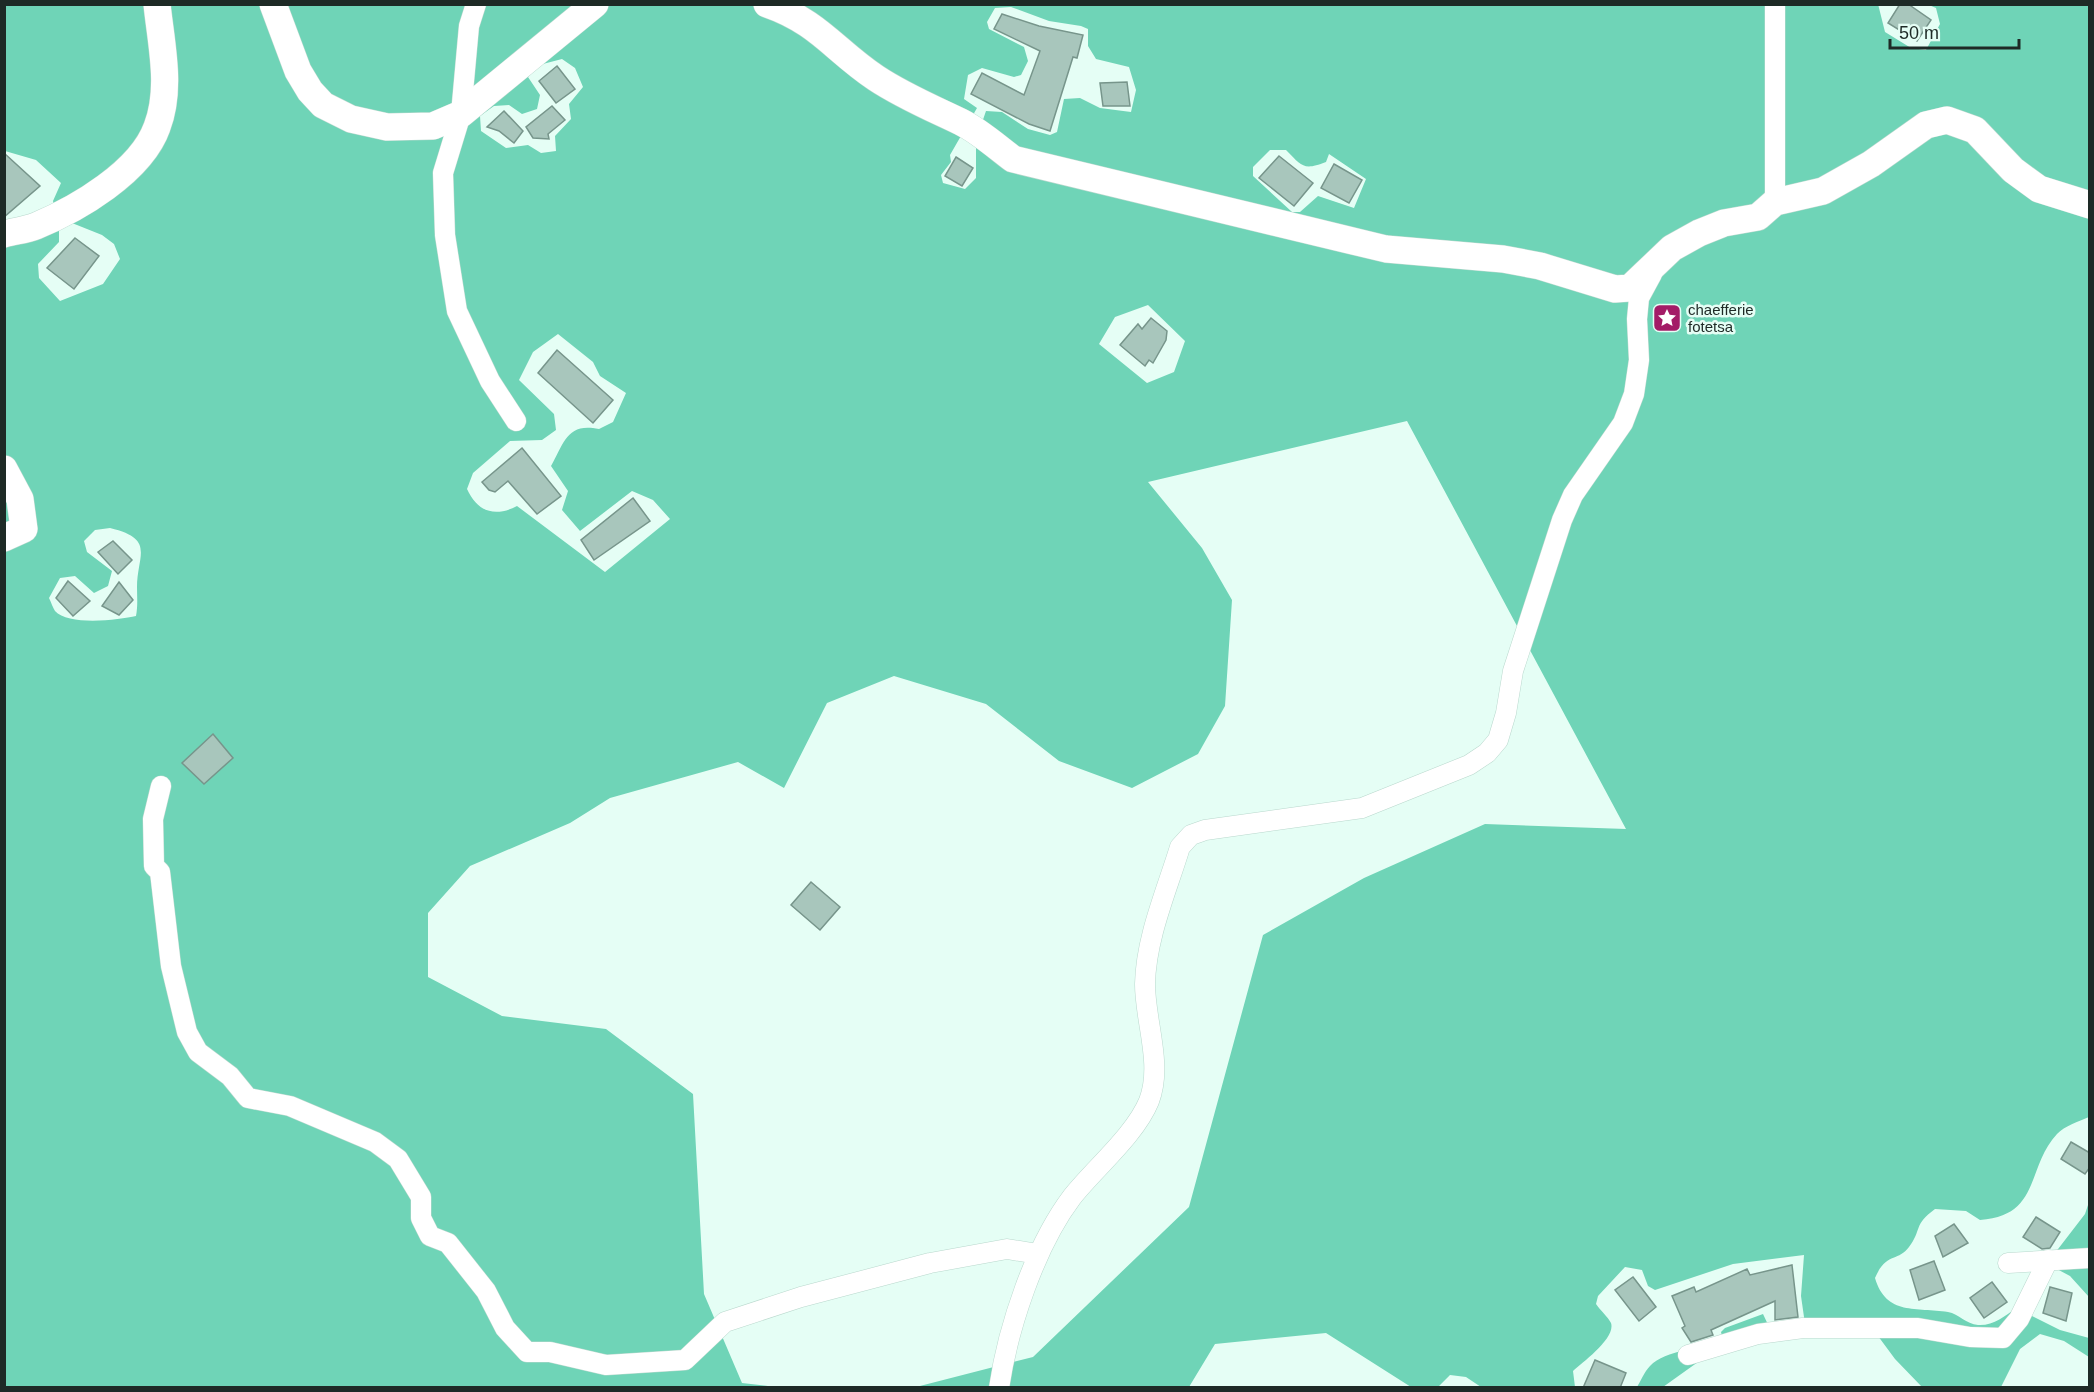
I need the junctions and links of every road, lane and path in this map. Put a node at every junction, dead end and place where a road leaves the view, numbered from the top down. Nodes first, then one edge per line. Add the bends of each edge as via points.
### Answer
1 (157, 4) edge
2 (273, 4) edge
3 (476, 4) edge
4 (595, 4) edge
5 (767, 4) edge
6 (1775, 4) edge
7 (460, 114) junction
8 (1775, 202) junction
9 (2090, 205) edge
10 (4, 234) edge
11 (1672, 248) junction
12 (516, 421) dead end
13 (4, 469) edge
14 (11, 532) edge
15 (161, 786) dead end
16 (1038, 1254) junction
17 (2090, 1258) edge
18 (2048, 1260) junction
19 (2008, 1263) dead end
20 (1688, 1355) dead end
21 (999, 1388) edge

1 - 10 street via 165,66 163,99 157,128 141,155 116,181 34,226
2 - 7 street via 298,71 323,105 351,119 387,127 433,126
3 - 7 street via 469,26
4 - 7 street
5 - 11 street via 818,29 874,77 927,108 963,123 1013,159 1386,249 1503,259 1615,289 1630,288
6 - 8 street
7 - 12 street via 443,173 445,235 457,311 490,381
8 - 9 street via 1823,191 1872,164 1926,125 1947,120 1975,130 2013,170 2039,189
8 - 11 street via 1758,217 1724,223
11 - 16 street via 1646,283 1640,298 1634,394 1623,423 1573,495 1562,519 1514,671 1498,740 1469,765 1362,808 1205,830 1191,835 1180,847 1152,938 1147,971 1146,1007 1154,1072 1148,1102 1135,1124 1071,1199
13 - 14 street via 20,499
15 - 16 street via 153,819 154,866 160,872 171,966 187,1032 198,1052 230,1076 248,1098 290,1106 375,1142 398,1159 421,1197 421,1218 430,1236 448,1243 486,1290 505,1328 527,1352 550,1352 606,1365 685,1360 724,1322 801,1297 930,1263 1007,1249
16 - 21 street via 1010,1339
17 - 18 street
18 - 19 street
18 - 20 street via 2019,1319 2003,1338 1970,1338 1918,1328 1803,1328 1758,1334

